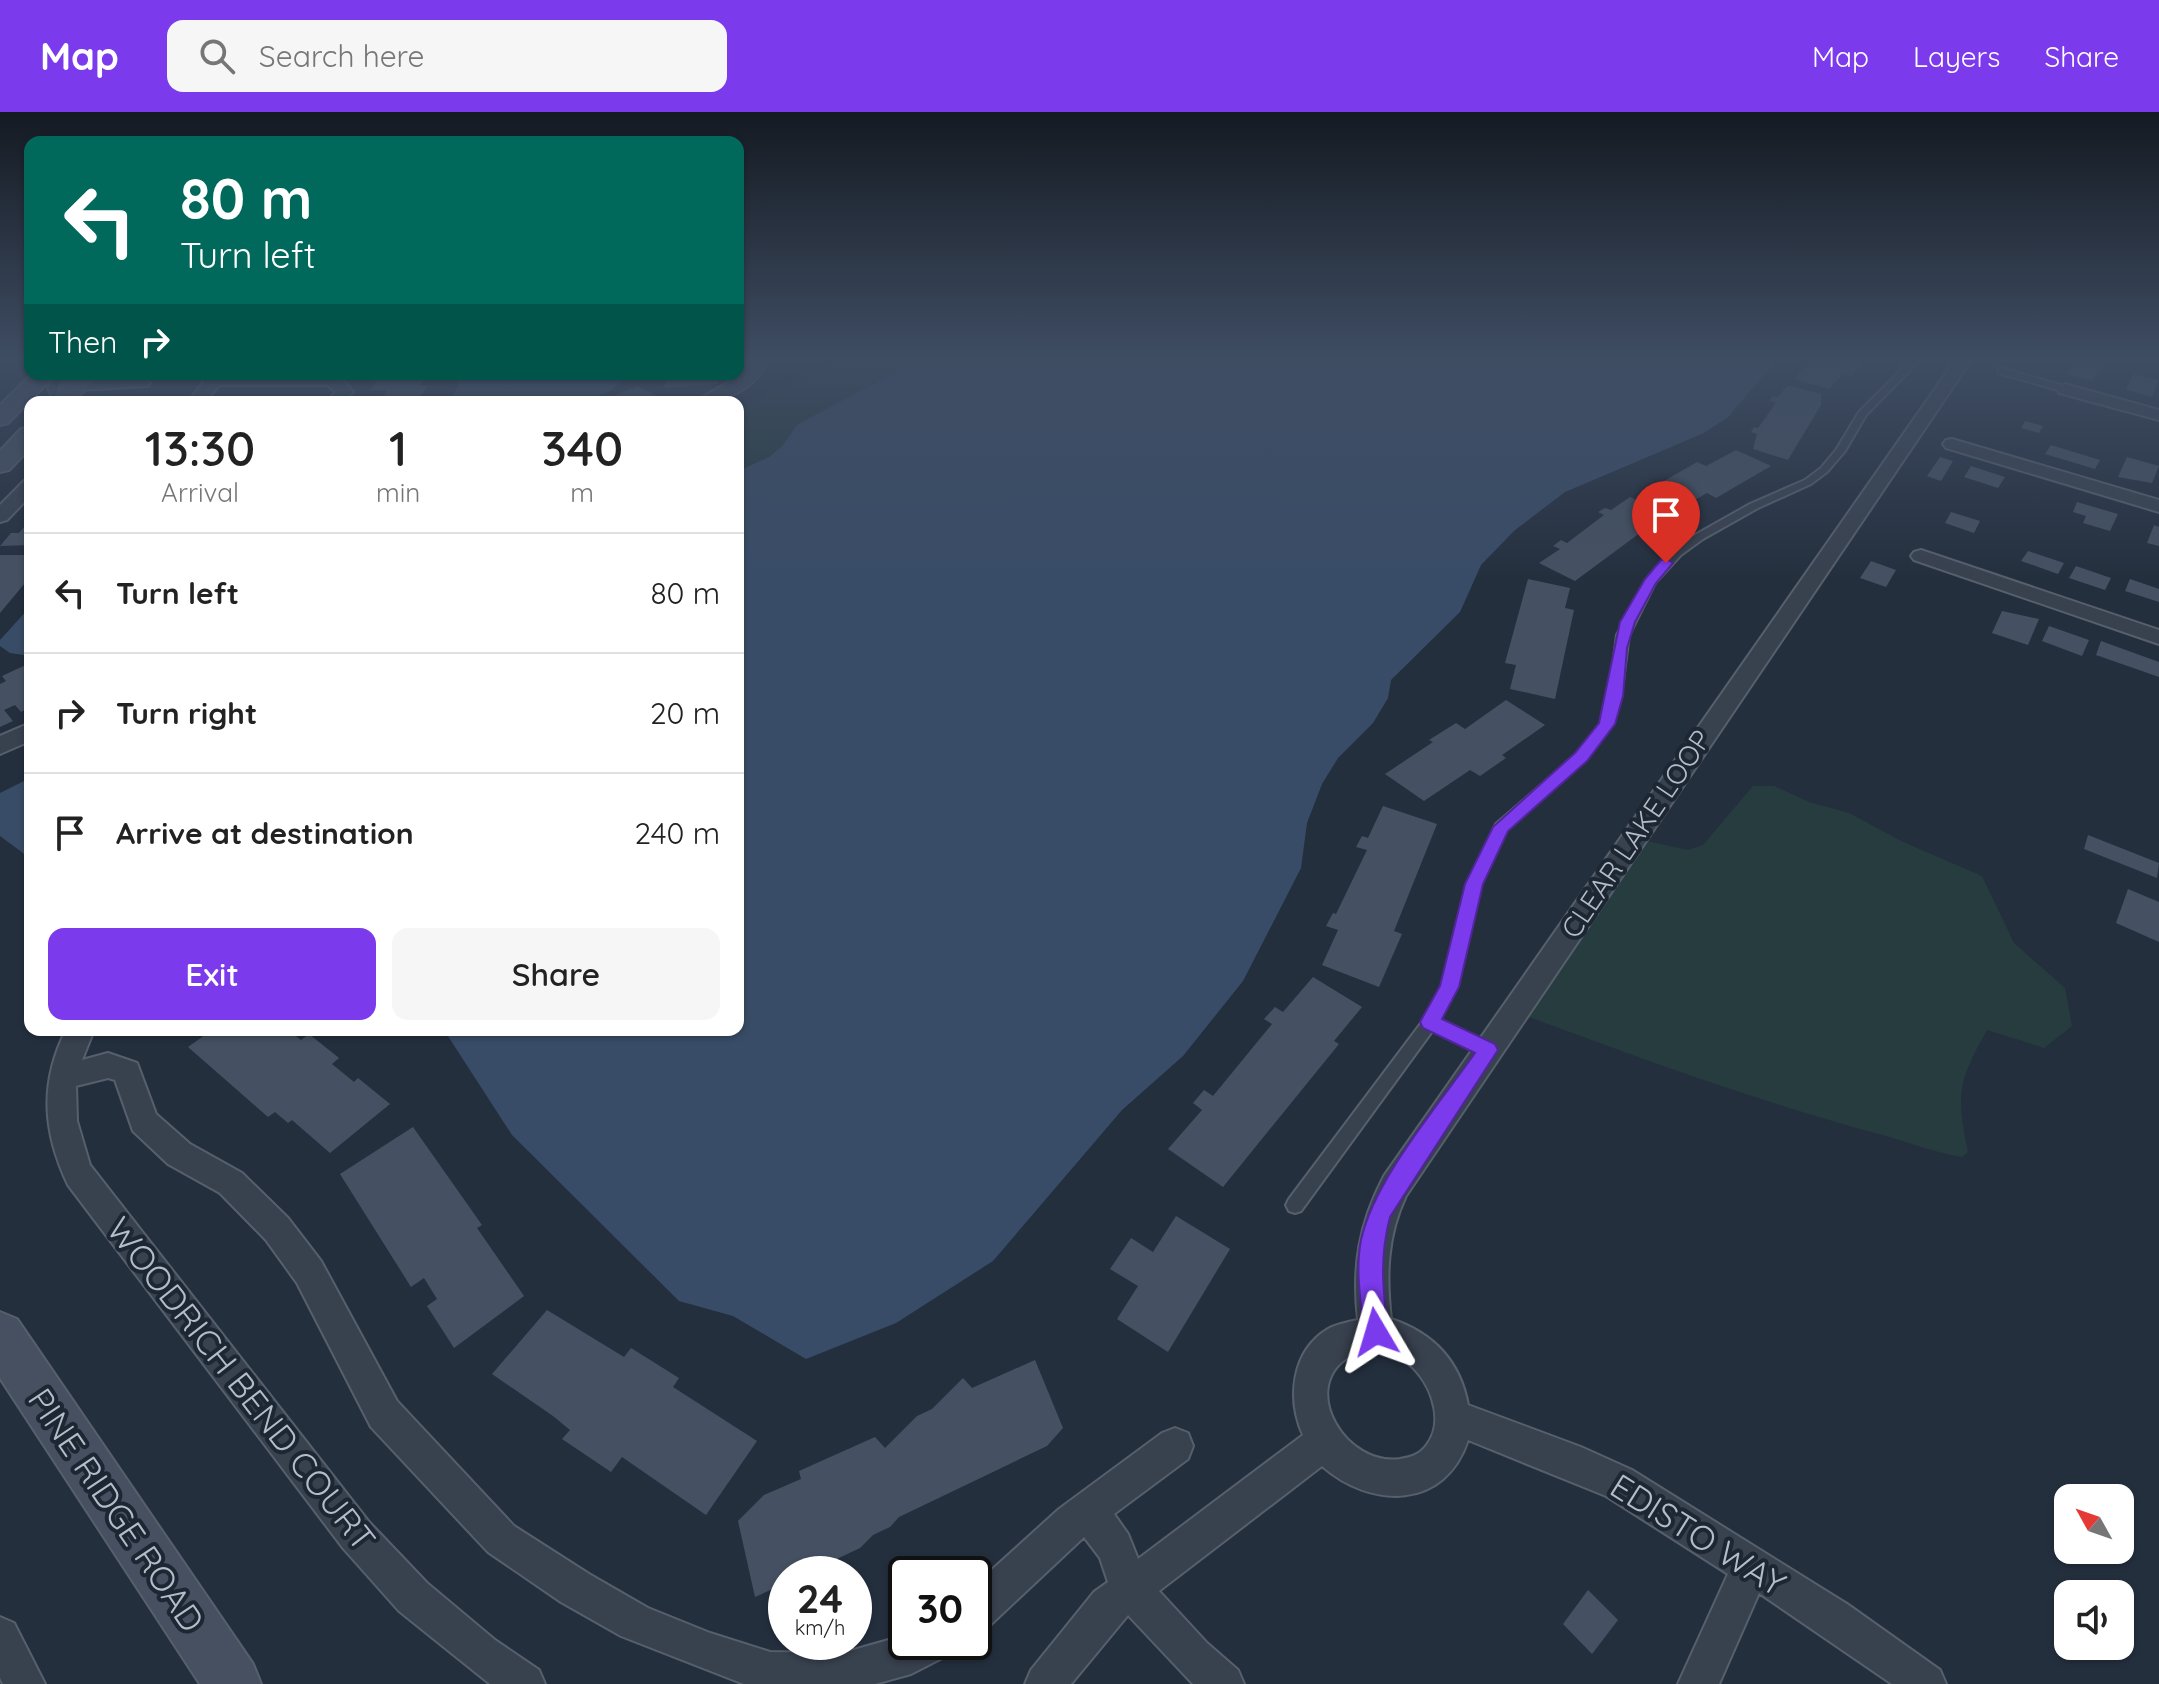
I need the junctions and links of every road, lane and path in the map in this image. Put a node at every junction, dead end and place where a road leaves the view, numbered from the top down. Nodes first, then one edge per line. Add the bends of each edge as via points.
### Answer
1 (1851, 432) edge
2 (1910, 432) edge
3 (24, 440) edge
4 (1952, 444) dead end
5 (0, 465) edge
6 (24, 491) edge
7 (2159, 506) edge
8 (0, 516) edge
9 (1921, 556) dead end
10 (2159, 637) edge
11 (24, 734) edge
12 (0, 746) edge
13 (1430, 1022) junction
14 (78, 1036) edge
15 (1488, 1050) junction
16 (64, 1077) junction
17 (1295, 1205) dead end
18 (1376, 1332) junction
19 (0, 1336) edge
20 (1454, 1417) junction
21 (1324, 1442) junction
22 (1175, 1446) dead end
23 (1087, 1510) junction
24 (1751, 1567) junction
25 (1130, 1588) junction
26 (992, 1597) edge
27 (0, 1637) edge
28 (890, 1660) edge
29 (25, 1684) edge
30 (233, 1684) edge
31 (525, 1684) edge
32 (1045, 1684) edge
33 (1224, 1684) edge
34 (1698, 1684) edge
35 (1926, 1684) edge

1 - 13 lane via 1824,470 1808,482 1699,537 1650,582 1623,635 1607,724 1581,757 1501,827 1474,884 1449,987
2 - 15 street, CLEAR LAKE LOOP
3 - 5 street
4 - 7 street
6 - 8 street
9 - 10 street
11 - 12 street
13 - 15 lane
13 - 17 lane
14 - 16 street, WOODRICH BEND COURT
15 - 18 street, CLEAR LAKE LOOP via 1380,1215 1369,1273
16 - 28 street via 108,1065 127,1072 144,1122 179,1154 231,1183 267,1217 342,1329 373,1398 501,1539 635,1622 770,1672 843,1673
16 - 31 street, WOODRICH BEND COURT via 60,1122 67,1153 138,1255 356,1535 413,1597
18 - 20 street via 1410,1344 1438,1369
18 - 21 street via 1336,1341 1320,1355 1311,1374 1312,1420
19 - 30 street, PINE RIDGE ROAD
20 - 21 street via 1441,1457 1426,1472 1405,1480 1361,1474
20 - 24 street, EDISTO WAY via 1619,1483
21 - 25 street
22 - 23 street
23 - 25 street via 1115,1547
23 - 26 street
24 - 34 street
24 - 35 street, EDISTO WAY
25 - 32 street via 1108,1606
25 - 33 street
27 - 29 street

